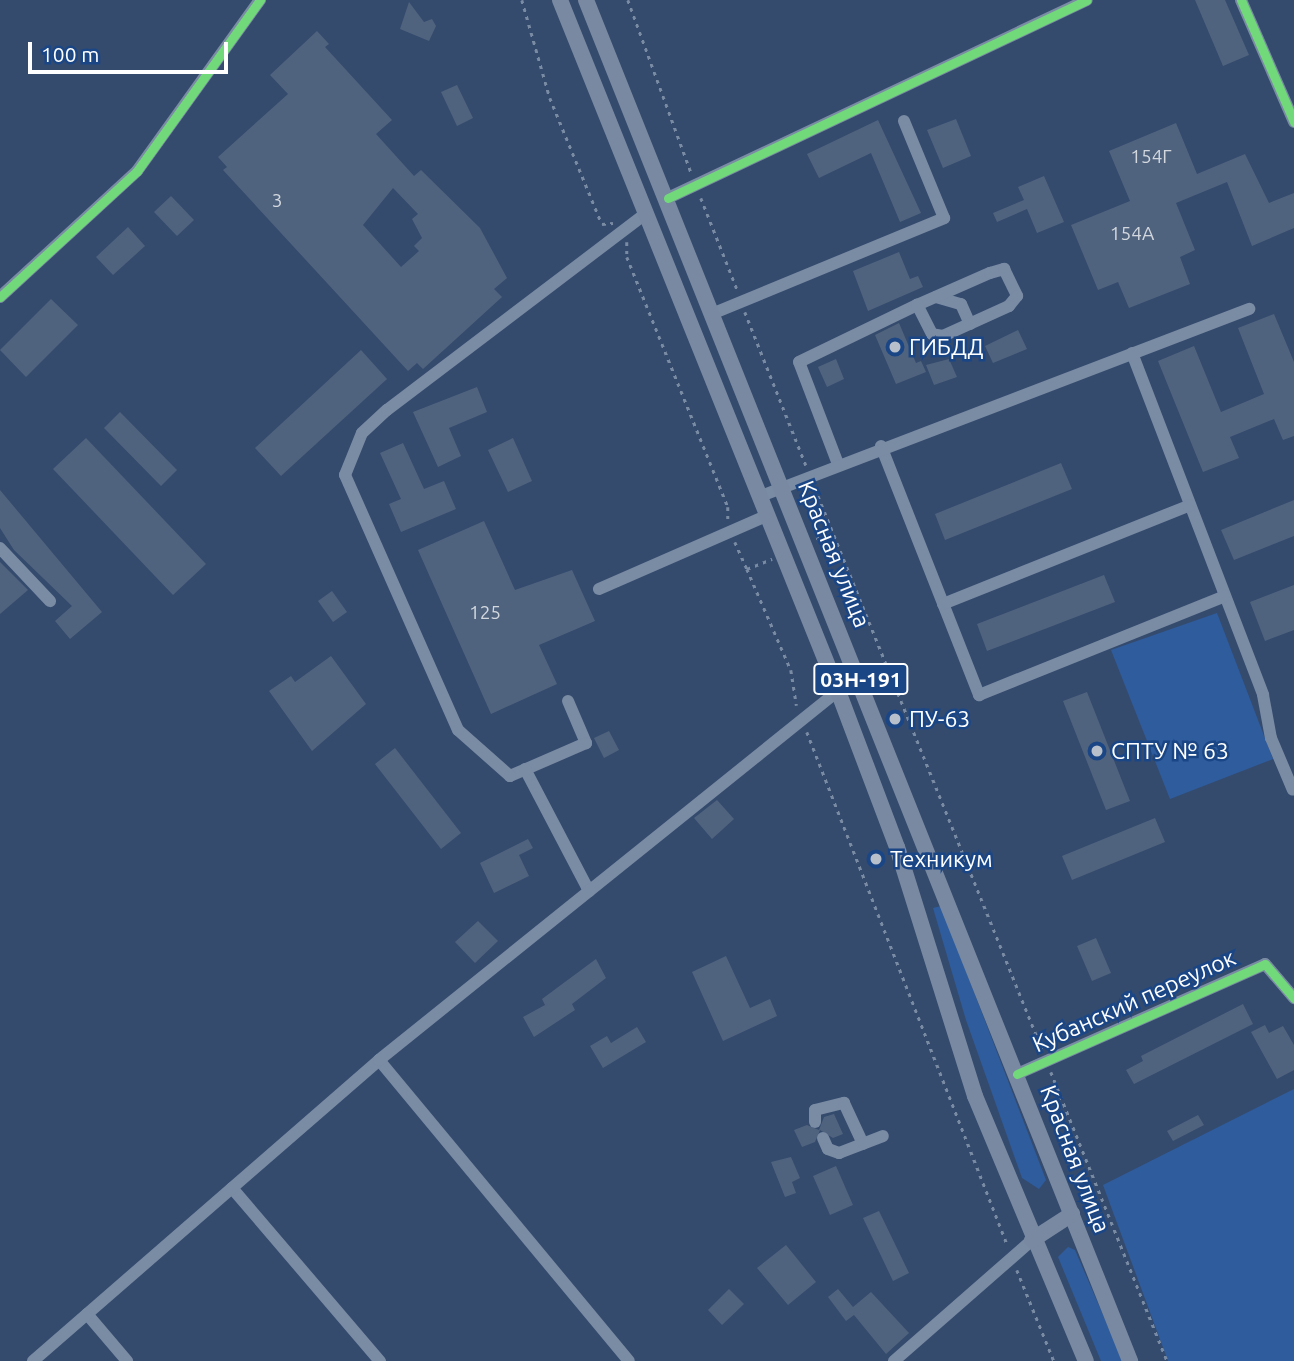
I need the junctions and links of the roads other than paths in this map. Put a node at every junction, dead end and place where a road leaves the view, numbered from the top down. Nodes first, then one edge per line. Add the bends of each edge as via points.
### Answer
1 (260, 0) edge
2 (560, 0) edge
3 (586, 0) edge
4 (1087, 0) edge
5 (1241, 0) edge
6 (1070, 4) edge
7 (904, 121) dead end
8 (1294, 122) edge
9 (668, 198) junction
10 (647, 213) junction
11 (0, 297) edge
12 (936, 297) junction
13 (917, 305) junction
14 (1249, 309) dead end
15 (714, 313) junction
16 (970, 324) junction
17 (1132, 353) junction
18 (881, 446) junction
19 (838, 464) junction
20 (782, 487) junction
21 (761, 496) junction
22 (1190, 505) junction
23 (768, 515) junction
24 (0, 548) edge
25 (599, 589) dead end
26 (1225, 596) junction
27 (50, 601) dead end
28 (943, 604) junction
29 (838, 691) junction
30 (568, 701) dead end
31 (525, 769) junction
32 (1293, 790) edge
33 (589, 891) junction
34 (1294, 999) edge
35 (379, 1060) junction
36 (1017, 1074) junction
37 (815, 1122) dead end
38 (883, 1136) dead end
39 (823, 1138) dead end
40 (863, 1144) junction
41 (232, 1188) junction
42 (1072, 1214) junction
43 (1032, 1240) junction
44 (87, 1314) junction
45 (33, 1361) edge
46 (127, 1361) edge
47 (380, 1361) edge
48 (629, 1361) edge
49 (894, 1361) edge
50 (1086, 1361) edge
51 (1130, 1361) edge

1 - 11 street via 137,171
2 - 10 main road, Красная улица / 03Н-191
3 - 9 main road, Красная улица / 03Н-191
4 - 6 street
5 - 8 street
6 - 9 street
7 - 15 street via 944,218
9 - 15 main road, Красная улица / 03Н-191
10 - 21 main road, Красная улица / 03Н-191
10 - 31 street via 387,410 362,433 345,475 458,730 510,776
12 - 13 street
12 - 16 street via 961,303
12 - 16 street via 1004,269 1017,296 1009,306
13 - 16 street via 932,334 943,336
13 - 19 street via 799,362
14 - 17 street
15 - 20 main road, Красная улица / 03Н-191
17 - 18 street
17 - 22 street
18 - 19 street
18 - 28 street
19 - 20 street
20 - 21 street
20 - 36 main road, Красная улица / 03Н-191
21 - 23 main road, Красная улица / 03Н-191
22 - 26 street
22 - 28 street
23 - 25 street
23 - 29 main road, Красная улица / 03Н-191
24 - 27 street
26 - 28 street via 979,695
26 - 32 street
29 - 33 street
29 - 43 main road, Красная улица / 03Н-191 via 897,847 975,1096
30 - 31 street via 586,743
31 - 33 street
33 - 35 street
34 - 36 street, Кубанский переулок via 1265,964
35 - 41 street
35 - 48 street
36 - 42 main road, Красная улица / 03Н-191
37 - 40 street via 815,1110 844,1103
38 - 40 street
39 - 40 street via 828,1149 839,1153
41 - 44 street
41 - 47 street
42 - 43 main road
42 - 51 main road, Красная улица / 03Н-191
43 - 49 street
43 - 50 main road, Красная улица / 03Н-191
44 - 45 street
44 - 46 street

